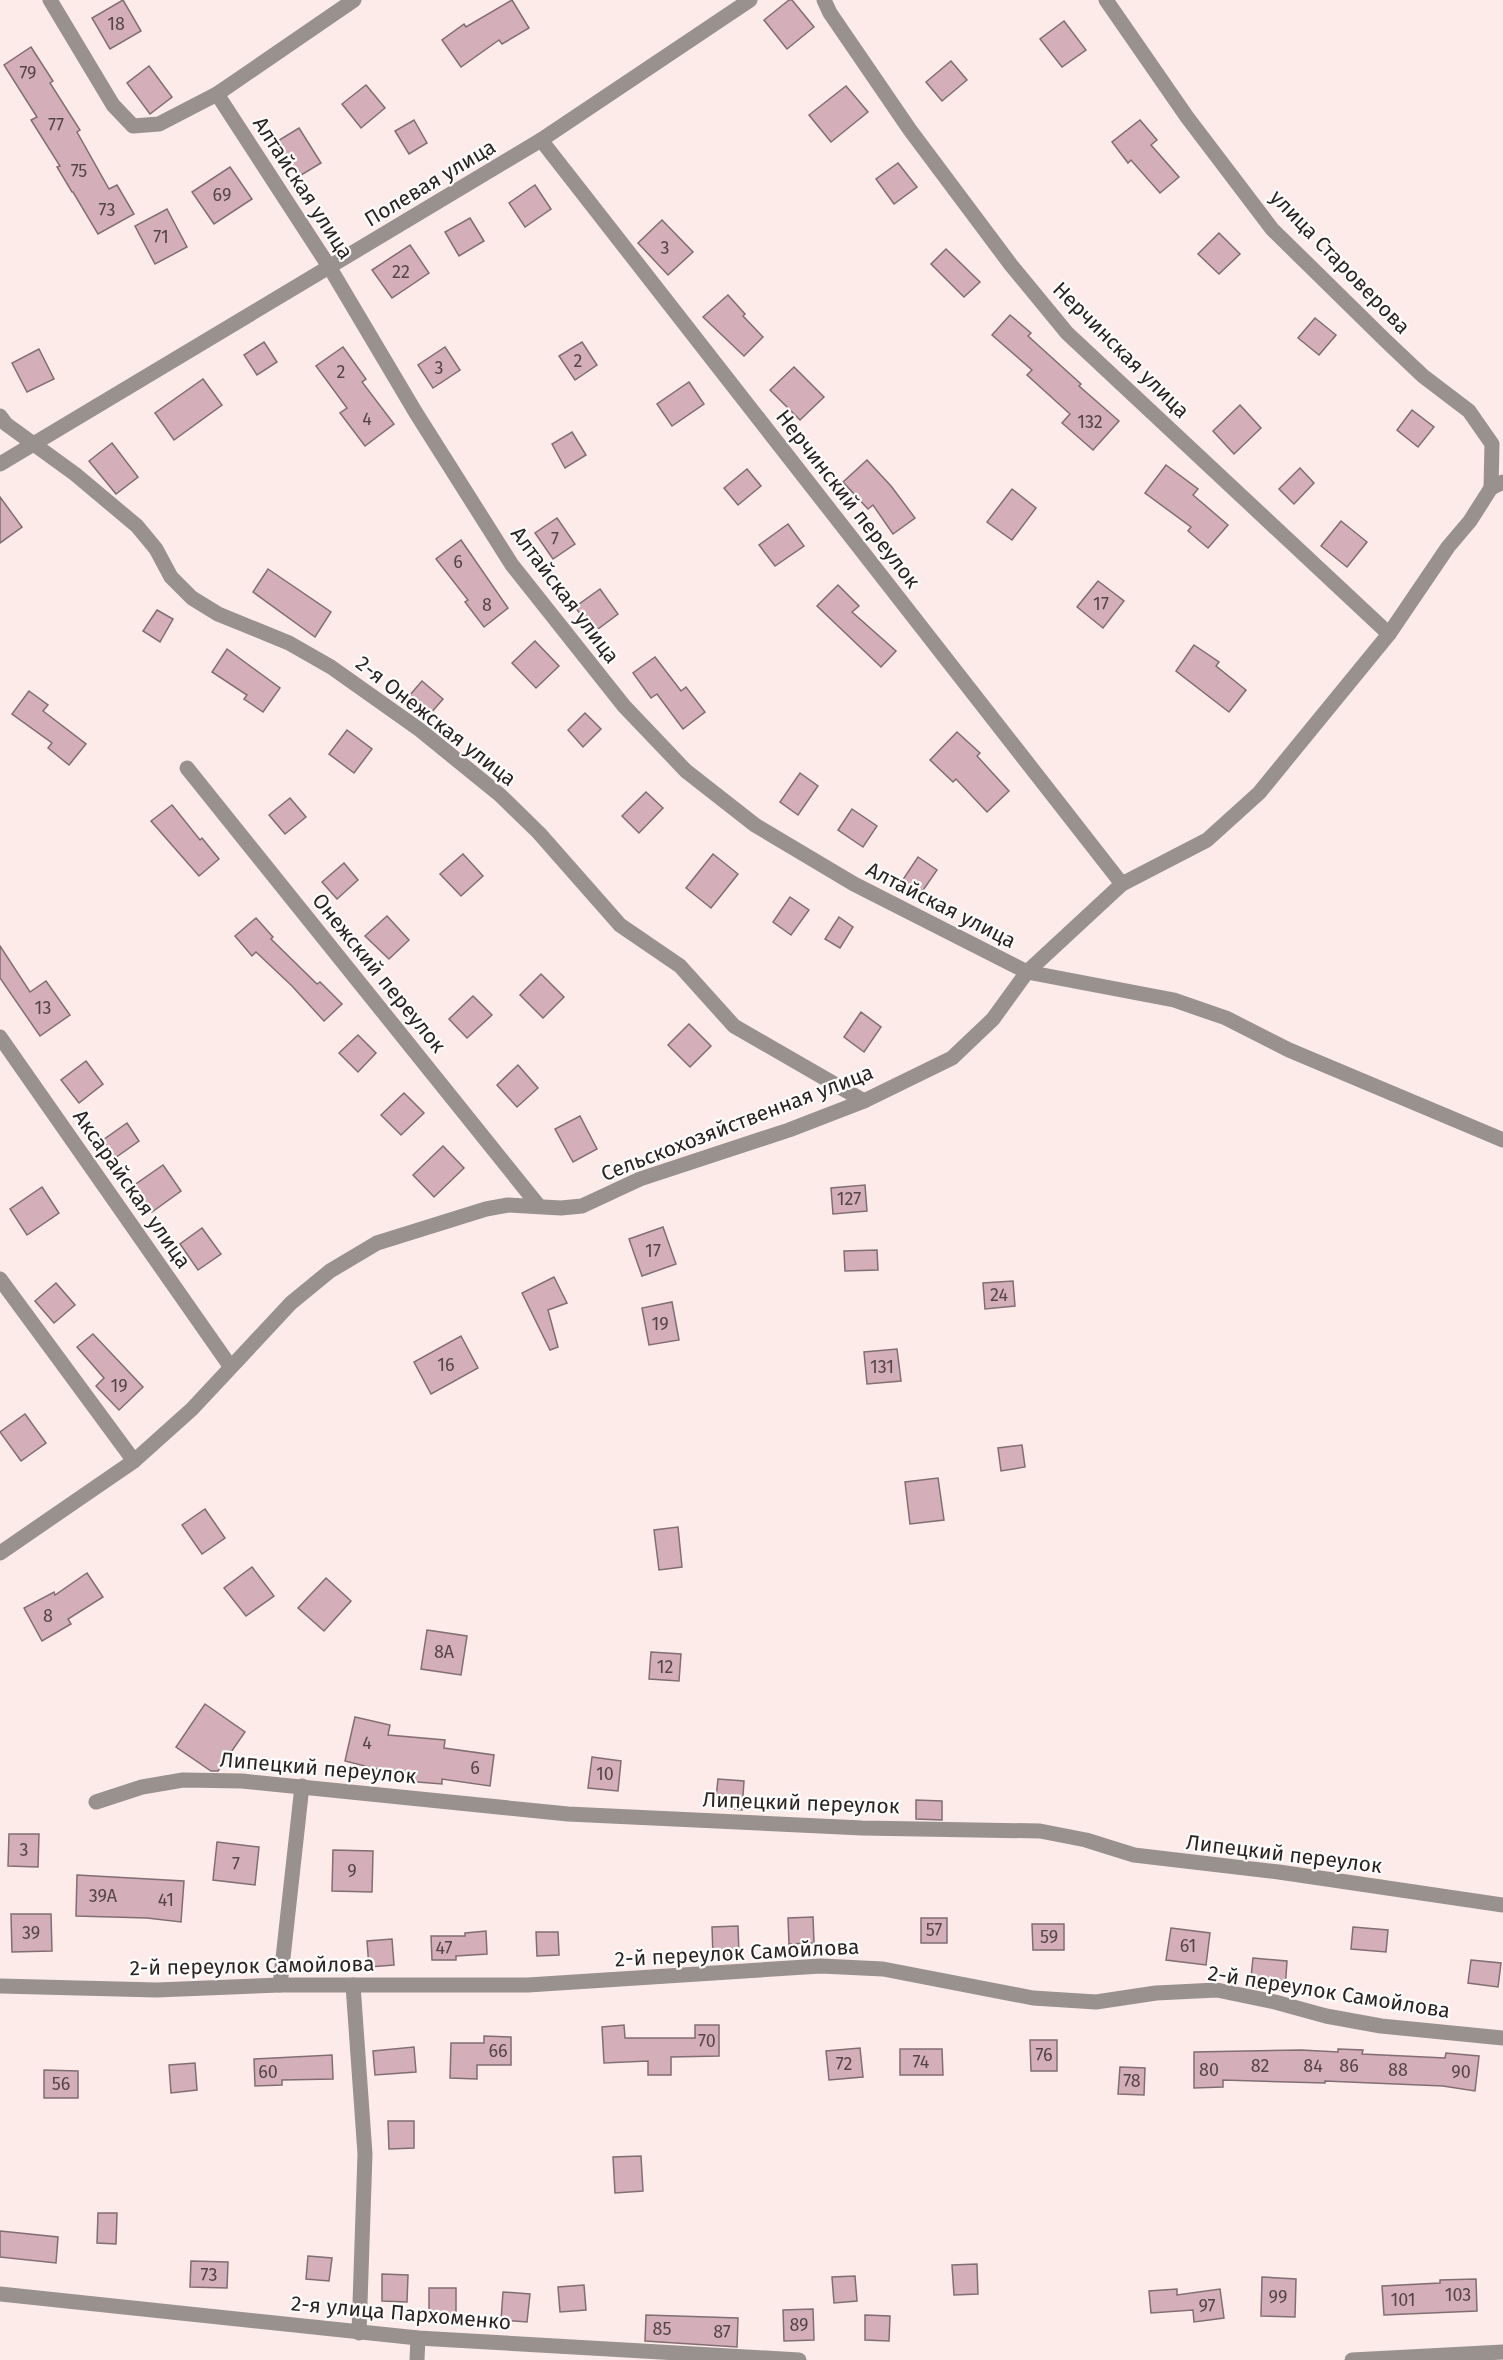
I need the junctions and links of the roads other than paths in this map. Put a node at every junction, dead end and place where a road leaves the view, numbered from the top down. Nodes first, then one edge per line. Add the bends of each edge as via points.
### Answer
1 (50, 0) edge
2 (354, 0) edge
3 (750, 0) edge
4 (824, 0) edge
5 (1106, 0) edge
6 (217, 94) junction
7 (541, 140) junction
8 (330, 268) junction
9 (2, 423) edge
10 (34, 444) junction
11 (0, 464) edge
12 (1497, 485) edge
13 (1389, 634) junction
14 (187, 768) dead end
15 (1122, 884) junction
16 (1027, 972) junction
17 (0, 1037) edge
18 (864, 1101) junction
19 (1503, 1140) edge
20 (538, 1205) junction
21 (0, 1279) edge
22 (230, 1366) junction
23 (134, 1461) junction
24 (0, 1553) edge
25 (303, 1786) junction
26 (96, 1802) dead end
27 (1503, 1905) edge
28 (280, 1985) junction
29 (353, 1985) junction
30 (0, 1986) edge
31 (1503, 2038) edge
32 (0, 2294) edge
33 (359, 2332) junction
34 (418, 2338) junction
35 (1503, 2352) edge
36 (417, 2360) edge
37 (800, 2360) edge
38 (1352, 2360) edge

1 - 6 street via 113,105 133,126 159,124
2 - 6 street
3 - 7 street, Полевая улица
4 - 13 street, Нерчинская улица via 910,130 1011,266 1067,333
5 - 12 street, улица Староверова via 1187,117 1272,229 1423,376 1469,411 1492,444
6 - 8 street, Алтайская улица
7 - 8 street, Полевая улица
7 - 15 street, Нерчинский переулок
8 - 10 street, Полевая улица
8 - 16 street, Алтайская улица via 512,565 624,706 686,771 754,825 854,884
9 - 10 street, 2-я Онежская улица
10 - 11 street, Полевая улица
10 - 18 street, 2-я Онежская улица via 137,526 156,549 171,577 192,598 331,667 420,730 500,795 620,925 680,966 734,1026
12 - 13 street, Сельскохозяйственная улица via 1448,547
13 - 15 street, Сельскохозяйственная улица via 1259,793 1207,840
14 - 20 street, Онежский переулок
15 - 16 street, Сельскохозяйственная улица
16 - 18 street, Сельскохозяйственная улица via 993,1018 952,1058
16 - 19 street, Алтайская улица via 1174,1000 1226,1018 1289,1050
17 - 22 street, Аксарайская улица
18 - 20 street, Сельскохозяйственная улица via 640,1179 582,1206
20 - 22 street, Сельскохозяйственная улица via 486,1209 378,1243 330,1271
21 - 23 street
22 - 23 street, Сельскохозяйственная улица via 192,1409
23 - 24 street, Сельскохозяйственная улица
25 - 26 street, Липецкий переулок via 183,1780 142,1787
25 - 27 street, Липецкий переулок via 568,1814 1040,1832 1086,1840 1134,1855
25 - 28 street
28 - 29 street, 2-й переулок Самойлова
28 - 30 street, 2-й переулок Самойлова via 157,1990
29 - 31 street, 2-й переулок Самойлова via 528,1985 821,1966 894,1971 1033,1998 1096,2002 1156,1993 1217,1990 1381,2026
29 - 33 street via 365,2154
32 - 33 street, 2-я улица Пархоменко
33 - 34 street, 2-я улица Пархоменко
34 - 36 street
34 - 37 street, 2-я улица Пархоменко
35 - 38 street

